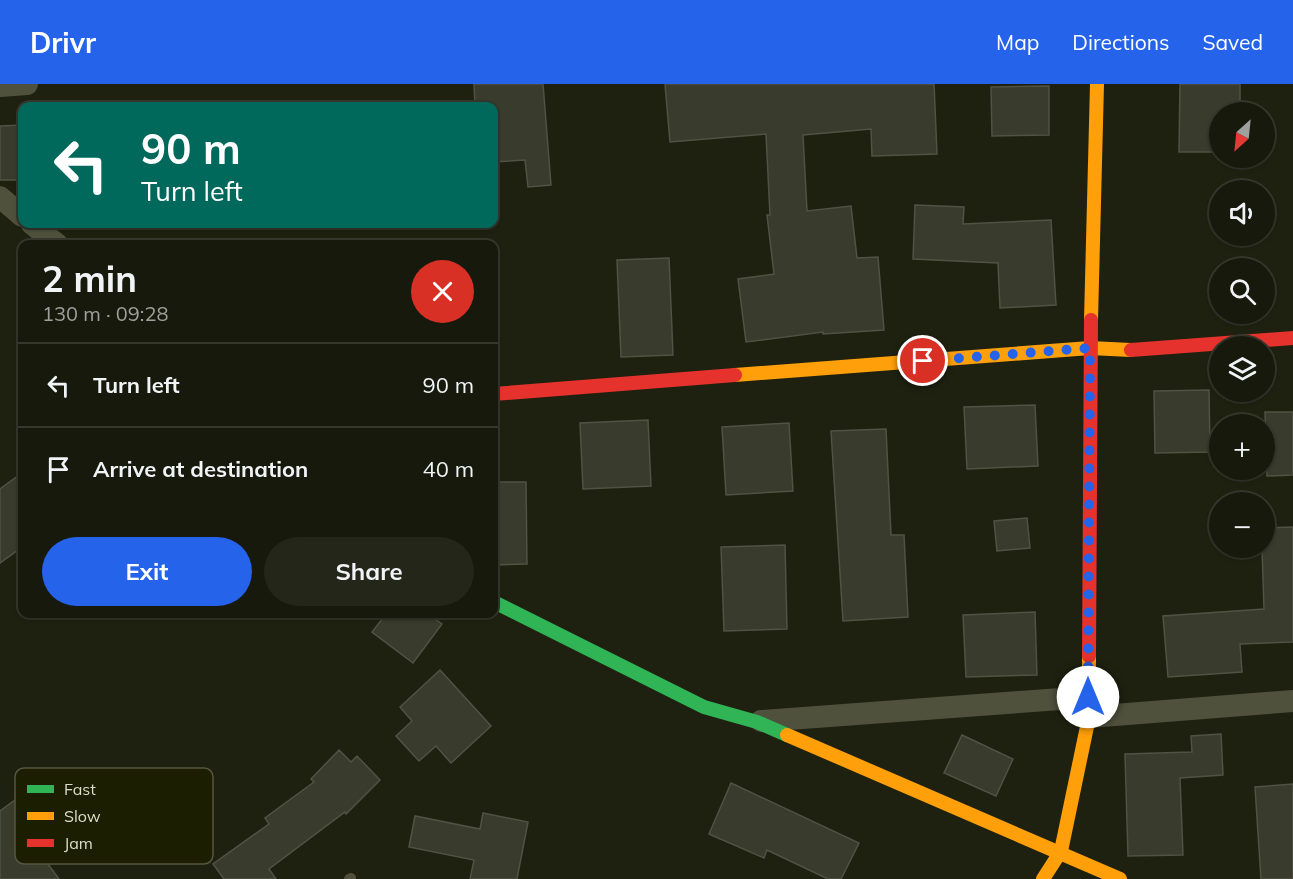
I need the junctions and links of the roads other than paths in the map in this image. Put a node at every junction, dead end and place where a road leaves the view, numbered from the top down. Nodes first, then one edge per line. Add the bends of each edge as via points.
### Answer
1 (27, 84) edge
2 (1097, 84) edge
3 (0, 86) edge
4 (0, 197) edge
5 (18, 213) edge
6 (37, 228) edge
7 (52, 240) edge
8 (1293, 338) edge
9 (1090, 348) junction
10 (498, 394) edge
11 (498, 604) edge
12 (1293, 701) edge
13 (1089, 707) junction
14 (757, 722) junction
15 (1061, 851) junction
16 (1043, 879) edge
17 (1120, 879) edge

1 - 3 street
2 - 9 street
4 - 5 street
6 - 7 street
8 - 9 street via 1132,350
9 - 10 street
9 - 13 street
11 - 14 street via 704,707
12 - 13 street
13 - 14 street
13 - 15 street
14 - 15 street
15 - 16 street
15 - 17 street

